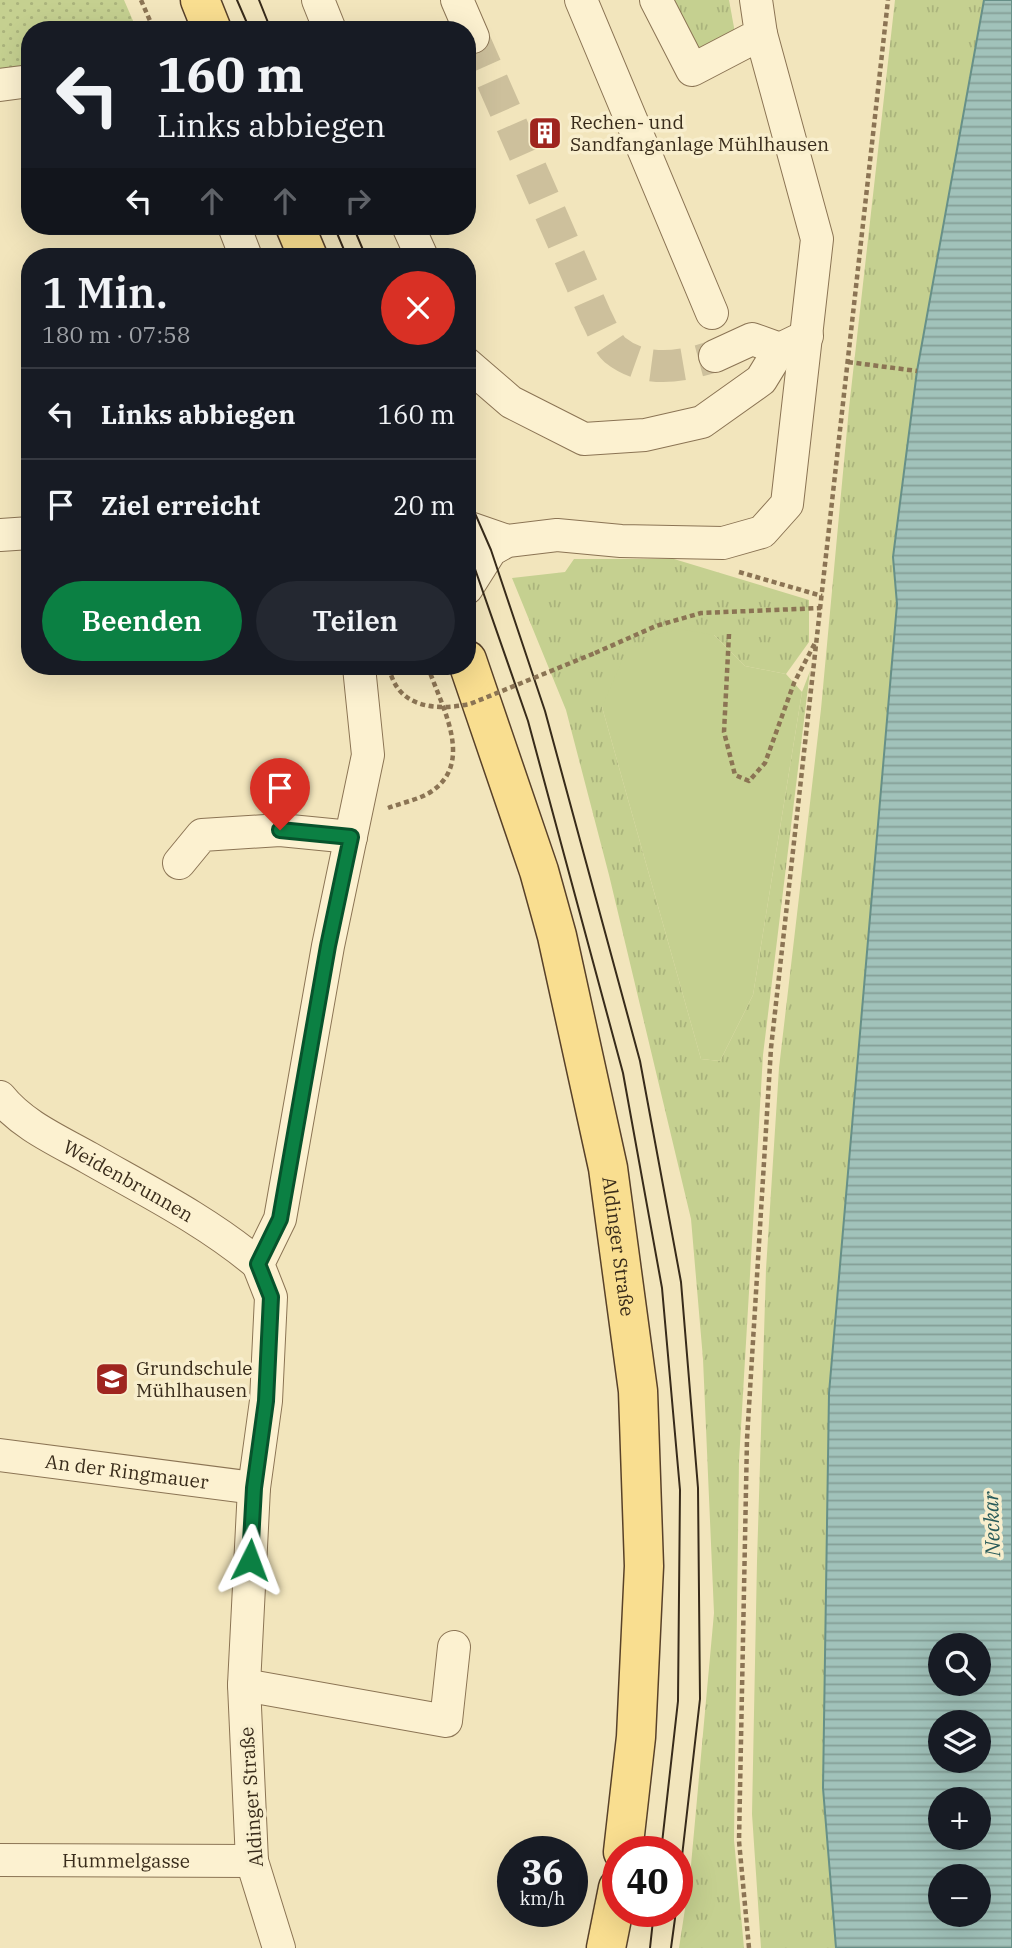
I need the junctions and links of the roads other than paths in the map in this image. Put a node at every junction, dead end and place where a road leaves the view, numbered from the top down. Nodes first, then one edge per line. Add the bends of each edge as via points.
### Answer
1 (200, 0) edge
2 (318, 0) edge
3 (457, 0) edge
4 (581, 0) edge
5 (656, 0) edge
6 (756, 0) edge
7 (208, 21) edge
8 (326, 21) edge
9 (466, 21) edge
10 (761, 34) junction
11 (21, 82) edge
12 (0, 85) edge
13 (712, 313) dead end
14 (793, 342) junction
15 (715, 356) tunnel mouth
16 (476, 372) edge
17 (476, 530) edge
18 (21, 534) edge
19 (0, 535) edge
20 (508, 541) junction
21 (476, 574) edge
22 (360, 675) edge
23 (472, 675) edge
24 (353, 824) junction
25 (179, 863) dead end
26 (3, 1108) edge
27 (258, 1264) junction
28 (0, 1455) edge
29 (254, 1488) junction
30 (454, 1647) dead end
31 (243, 1685) junction
32 (625, 1836) edge
33 (0, 1860) edge
34 (252, 1861) junction
35 (610, 1927) edge
36 (622, 1927) edge
37 (279, 1948) edge
38 (606, 1948) edge
39 (624, 1948) edge

1 - 7 main road
2 - 8 street
3 - 9 street
4 - 13 street
5 - 10 street via 692,71
6 - 10 street
10 - 14 street via 817,239
11 - 12 street
14 - 15 street via 752,340
14 - 16 street via 761,380 702,422 645,435 584,439 511,402
14 - 20 street via 787,504 762,532 723,544 557,535
17 - 20 street
18 - 19 street
20 - 21 street via 491,550
22 - 24 street via 369,755
23 - 32 main road, Aldinger Straße via 557,936 608,1168 638,1391 644,1566 636,1737
24 - 25 street via 202,835
24 - 27 street via 280,1219
26 - 27 street, Weidenbrunnen via 224,1235
27 - 29 street, Aldinger Straße via 271,1297 266,1401
28 - 29 street, An der Ringmauer
29 - 31 street, Aldinger Straße
30 - 31 street via 446,1721
31 - 34 street, Aldinger Straße
33 - 34 street, Hummelgasse
34 - 37 street, Aldinger Straße
35 - 38 main road
36 - 39 main road

